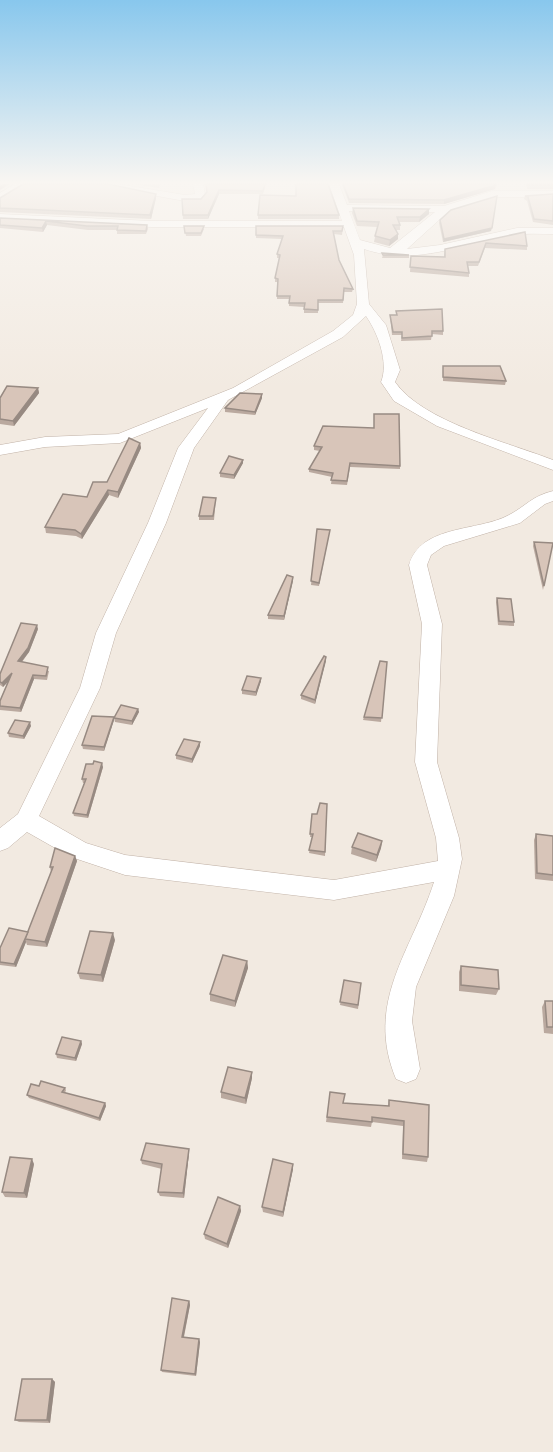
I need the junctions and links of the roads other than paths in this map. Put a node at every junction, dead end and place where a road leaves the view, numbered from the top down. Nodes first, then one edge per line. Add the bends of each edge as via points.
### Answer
1 (359, 252) edge
2 (386, 252) edge
3 (406, 252) edge
4 (390, 253) joint
5 (363, 304) junction
6 (223, 398) junction
7 (0, 450) edge
8 (553, 465) edge
9 (553, 496) edge
10 (26, 820) junction
11 (0, 842) edge
12 (449, 869) junction
13 (406, 1069) dead end

1 - 5 street
2 - 4 street
3 - 4 street
5 - 6 street via 359,317 338,334
5 - 8 street via 379,325 393,370 388,382 399,398 442,423
6 - 7 street via 120,438 45,442
6 - 10 street via 186,448 157,523 106,633 90,688
9 - 12 street via 539,500 514,519 438,542 420,556 418,565 432,624 426,762 448,842
10 - 11 street
10 - 12 street via 79,850 125,865 334,890
12 - 13 street via 398,1006

